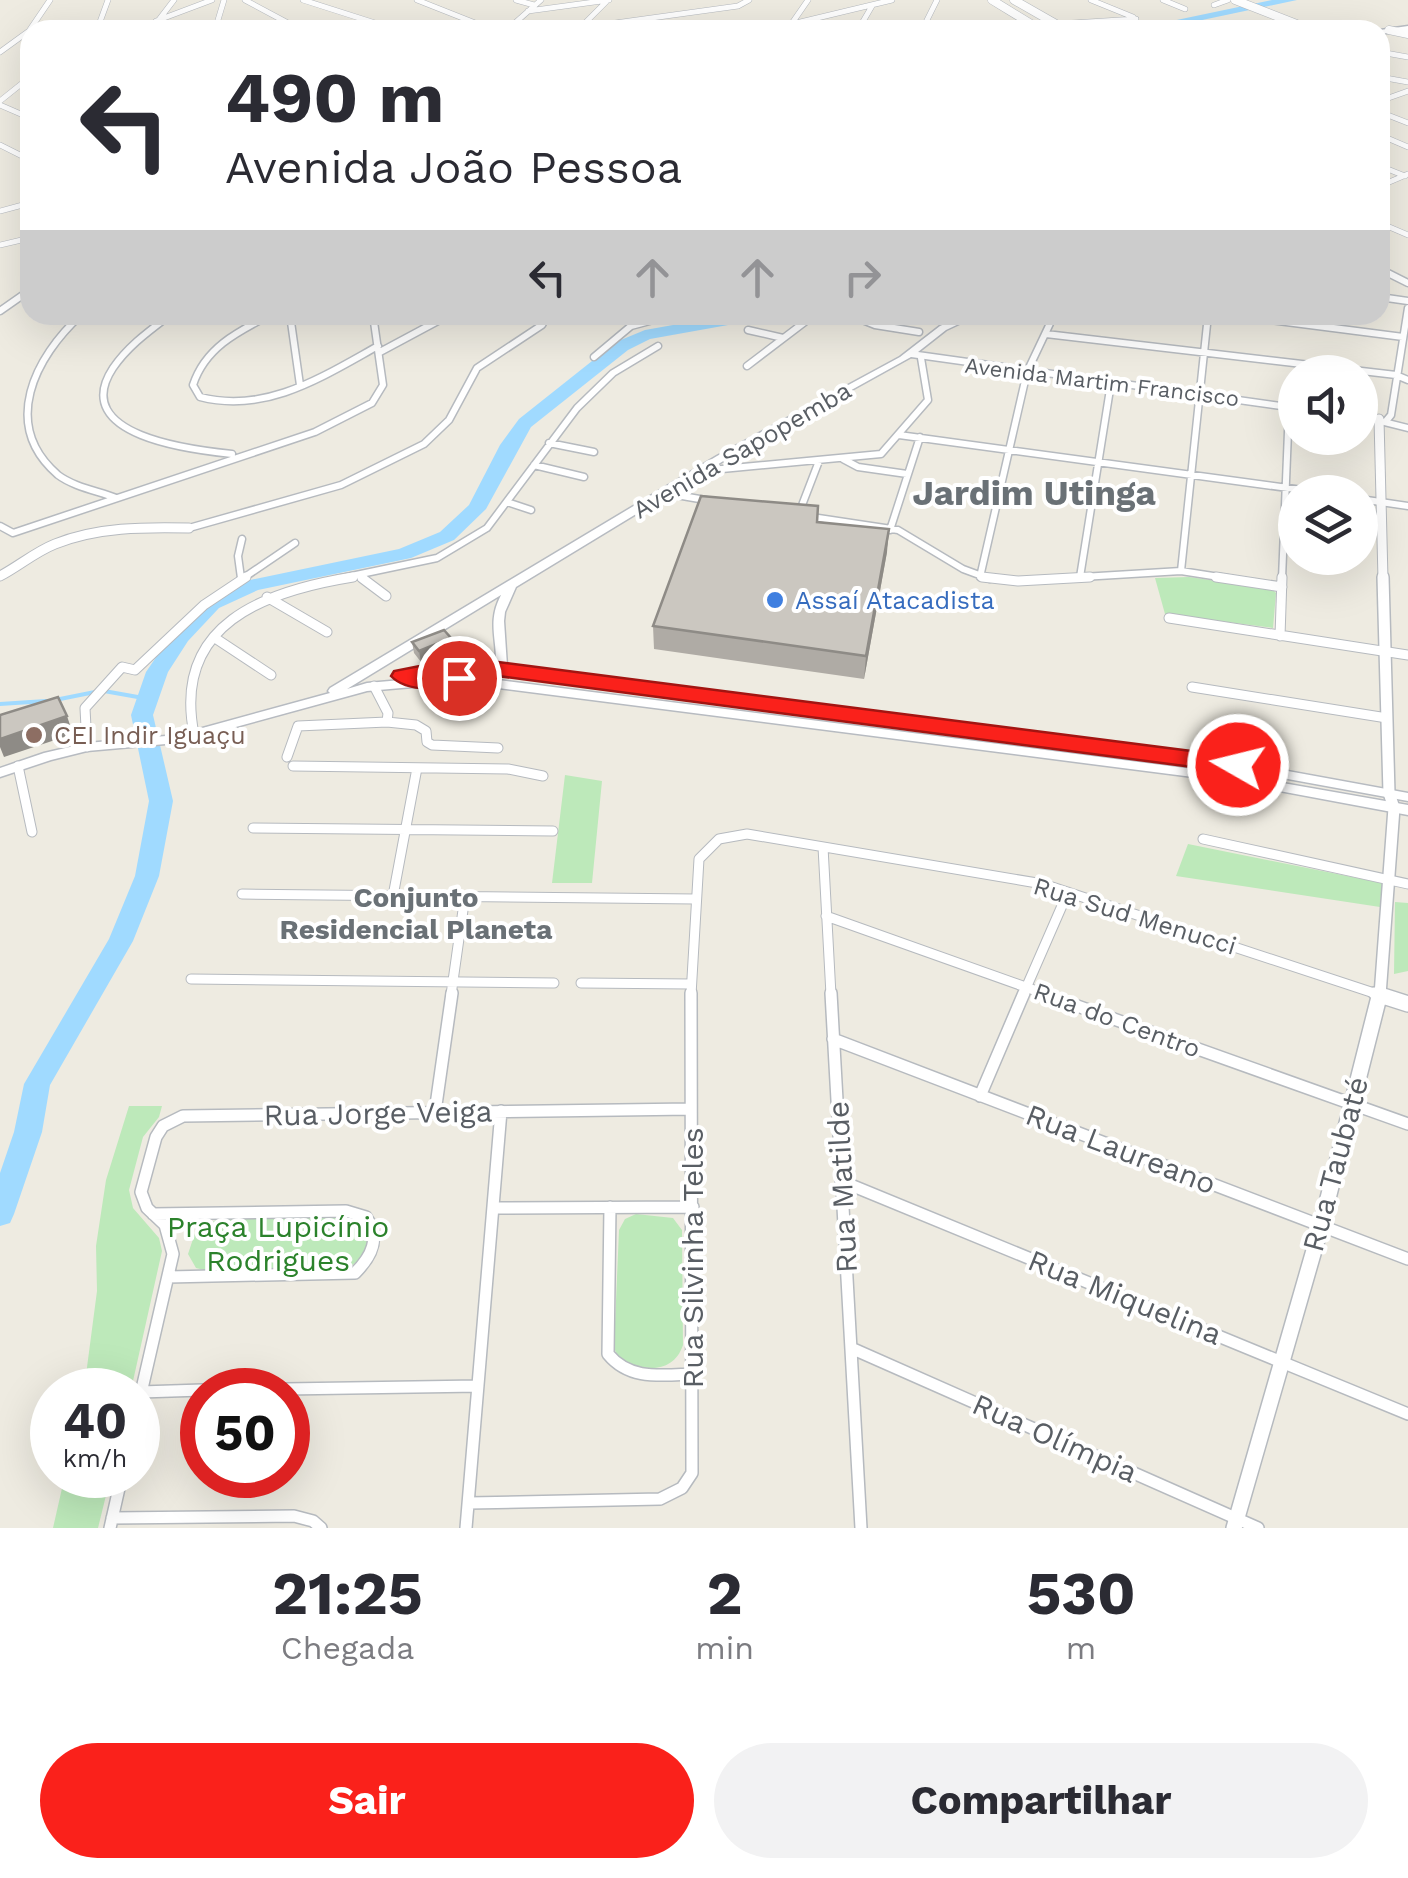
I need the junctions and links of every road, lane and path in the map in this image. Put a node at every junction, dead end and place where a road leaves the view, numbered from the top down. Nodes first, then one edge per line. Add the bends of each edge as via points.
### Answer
1 (174, 0) edge
2 (212, 0) edge
3 (245, 0) edge
4 (303, 0) edge
5 (417, 0) edge
6 (516, 0) edge
7 (541, 0) edge
8 (608, 0) edge
9 (748, 0) edge
10 (892, 0) edge
11 (992, 0) edge
12 (1014, 0) edge
13 (1091, 0) edge
14 (1163, 0) edge
15 (1238, 1) edge
16 (874, 3) edge
17 (534, 5) junction
18 (1214, 5) dead end
19 (1185, 9) dead end
20 (162, 11) junction
21 (528, 11) junction
22 (180, 12) junction
23 (157, 20) edge
24 (159, 20) edge
25 (282, 20) edge
26 (366, 20) edge
27 (468, 20) edge
28 (518, 20) edge
29 (587, 20) edge
30 (641, 20) edge
31 (812, 20) edge
32 (1023, 20) edge
33 (1049, 20) edge
34 (1094, 20) edge
35 (1286, 20) edge
36 (20, 86) edge
37 (0, 103) edge
38 (1408, 308) edge
39 (70, 325) edge
40 (157, 325) edge
41 (254, 325) edge
42 (291, 325) edge
43 (375, 325) edge
44 (428, 325) edge
45 (542, 325) edge
46 (636, 325) edge
47 (801, 325) edge
48 (873, 325) edge
49 (950, 325) edge
50 (1050, 325) edge
51 (1207, 325) edge
52 (1313, 325) edge
53 (748, 330) dead end
54 (919, 332) dead end
55 (1046, 334) junction
56 (1403, 336) junction
57 (783, 338) junction
58 (658, 346) dead end
59 (379, 349) junction
60 (1204, 353) junction
61 (916, 356) junction
62 (594, 357) dead end
63 (747, 366) dead end
64 (1027, 372) junction
65 (1396, 376) junction
66 (24, 378) dead end
67 (1408, 380) edge
68 (1111, 383) junction
69 (300, 385) junction
70 (1199, 394) junction
71 (1278, 405) edge
72 (1378, 419) edge
73 (1382, 420) junction
74 (1408, 428) edge
75 (899, 434) junction
76 (20, 436) dead end
77 (920, 438) junction
78 (549, 442) junction
79 (1009, 450) junction
80 (594, 452) dead end
81 (240, 454) junction
82 (843, 460) junction
83 (819, 461) junction
84 (1099, 462) junction
85 (533, 467) junction
86 (701, 471) junction
87 (908, 474) junction
88 (1189, 475) junction
89 (584, 477) dead end
90 (1278, 487) edge
91 (665, 493) junction
92 (116, 498) junction
93 (507, 502) junction
94 (722, 502) edge
95 (1378, 502) edge
96 (1381, 502) junction
97 (1408, 506) edge
98 (532, 510) dead end
99 (779, 512) edge
100 (798, 515) junction
101 (0, 526) edge
102 (190, 528) joint
103 (890, 530) junction
104 (242, 539) dead end
105 (295, 543) dead end
106 (1181, 570) junction
107 (1282, 575) edge
108 (0, 576) edge
109 (980, 577) junction
110 (241, 578) junction
111 (362, 578) junction
112 (1080, 578) junction
113 (512, 586) junction
114 (1282, 587) junction
115 (386, 596) dead end
116 (267, 597) junction
117 (468, 614) junction
118 (1169, 618) dead end
119 (496, 627) junction
120 (326, 632) dead end
121 (1280, 636) junction
122 (215, 638) junction
123 (1385, 652) junction
124 (503, 653) junction
125 (1408, 655) edge
126 (396, 656) junction
127 (501, 670) junction
128 (524, 672) junction
129 (271, 675) dead end
130 (408, 678) junction
131 (481, 680) junction
132 (371, 687) junction
133 (1192, 687) dead end
134 (326, 696) junction
135 (1387, 718) junction
136 (387, 722) junction
137 (194, 734) junction
138 (92, 747) junction
139 (498, 748) dead end
140 (18, 766) junction
141 (417, 768) junction
142 (0, 773) edge
143 (542, 776) dead end
144 (1390, 793) junction
145 (1408, 796) edge
146 (1401, 809) edge
147 (253, 828) dead end
148 (406, 829) junction
149 (554, 831) dead end
150 (32, 832) dead end
151 (738, 834) joint
152 (1203, 839) dead end
153 (823, 847) junction
154 (1390, 880) junction
155 (1408, 884) edge
156 (1068, 892) junction
157 (242, 894) dead end
158 (393, 896) junction
159 (465, 896) junction
160 (695, 899) junction
161 (826, 916) junction
162 (191, 979) dead end
163 (454, 982) junction
164 (554, 983) dead end
165 (581, 983) dead end
166 (692, 984) junction
167 (1026, 988) junction
168 (1380, 995) junction
169 (1408, 1004) edge
170 (833, 1039) junction
171 (980, 1096) junction
172 (1352, 1104) junction
173 (691, 1109) junction
174 (435, 1112) junction
175 (500, 1112) junction
176 (1408, 1124) edge
177 (841, 1181) junction
178 (693, 1206) junction
179 (610, 1207) junction
180 (493, 1208) junction
181 (153, 1214) junction
182 (1320, 1226) junction
183 (1408, 1259) edge
184 (168, 1278) junction
185 (851, 1348) junction
186 (1279, 1361) junction
187 (147, 1368) edge
188 (694, 1374) junction
189 (478, 1386) junction
190 (310, 1389) edge
191 (1408, 1414) edge
192 (117, 1498) edge
193 (468, 1503) junction
194 (111, 1523) edge
195 (1236, 1523) edge
196 (320, 1528) edge
197 (466, 1528) edge
198 (861, 1528) edge
199 (1258, 1528) edge

1 - 20 street
2 - 22 street
3 - 25 street
4 - 26 street
5 - 27 street
6 - 17 street
7 - 17 street
8 - 21 street
8 - 29 street
9 - 30 street
10 - 16 street
11 - 32 street
12 - 33 street
13 - 34 street via 1136,18
14 - 19 street
15 - 18 street
15 - 35 street
16 - 31 street
17 - 21 street
20 - 22 street
20 - 23 street
21 - 28 street
22 - 24 street
36 - 37 street
38 - 56 street
39 - 66 street
40 - 81 street via 111,372 104,394 111,416 131,434 166,448
41 - 69 street via 216,348 194,388 207,400 229,403
42 - 69 street
43 - 59 street
44 - 59 street
45 - 102 street via 476,368 444,428 424,444 362,477
46 - 62 street
47 - 57 street
48 - 54 street
49 - 61 main road, Avenida Sapopemba
50 - 55 street
51 - 60 street
52 - 56 street
53 - 57 street
55 - 60 street
55 - 64 street
56 - 65 street
57 - 63 street
58 - 78 street via 597,386
59 - 69 street
59 - 81 street via 379,398 315,432
60 - 65 street
60 - 70 street
61 - 64 main road, Avenida Martim Francisco
61 - 75 street via 929,398
61 - 86 main road, Avenida Sapopemba
64 - 68 main road, Avenida Martim Francisco
64 - 79 street
65 - 67 street
65 - 73 street via 1390,415
68 - 70 main road, Avenida Martim Francisco
68 - 84 street
70 - 71 main road, Avenida Martim Francisco
70 - 88 street
72 - 73 main road
73 - 74 main road
73 - 96 street, Rua Taubaté
75 - 77 street
75 - 82 street via 881,454
76 - 92 street via 60,476
77 - 79 street
77 - 87 street
78 - 80 street
78 - 85 street
79 - 84 street
79 - 109 street
81 - 92 street
82 - 83 street
82 - 87 street
83 - 86 street
83 - 100 street
84 - 88 street
84 - 112 street
85 - 89 street
85 - 93 street
86 - 91 main road, Avenida Sapopemba
87 - 103 street
88 - 90 street
88 - 106 street
91 - 94 street
91 - 113 main road, Avenida Sapopemba
92 - 101 street via 13,533
93 - 98 street
93 - 111 street via 488,527 445,555
95 - 96 street
96 - 97 street
96 - 123 street, Rua Taubaté
99 - 100 street
100 - 103 street
102 - 108 street via 75,538
103 - 109 street
104 - 110 street
105 - 110 street via 271,565
106 - 112 street
106 - 114 street
107 - 114 street
109 - 112 street
110 - 138 street via 135,670 122,667 85,708
111 - 115 street
111 - 116 street
113 - 117 main road, Avenida Sapopemba
113 - 119 main road
114 - 121 street
116 - 120 street
116 - 122 street
117 - 119 main road
117 - 126 main road, Avenida Sapopemba
118 - 121 street
119 - 124 main road
121 - 123 street
122 - 129 street
122 - 137 street via 191,672
123 - 125 street
123 - 135 street, Rua Taubaté
124 - 127 main road
124 - 128 main road
126 - 130 main road via 393,667
126 - 134 main road, Avenida Sapopemba
127 - 128 main road
127 - 130 main road via 457,666
127 - 131 main road
128 - 144 main road via 1200,759
130 - 131 main road
130 - 132 main road
131 - 146 main road via 1232,778
132 - 134 main road
132 - 136 street
133 - 135 street
134 - 137 main road
135 - 144 street, Rua Taubaté
136 - 139 street via 416,725 432,745
136 - 141 street via 298,726 290,762
137 - 138 main road
138 - 140 main road
140 - 142 main road
140 - 150 street
141 - 143 street
141 - 148 street
144 - 145 main road
144 - 146 street, Rua Taubaté
146 - 154 street, Rua Taubaté
147 - 148 street
148 - 149 street
148 - 158 street
151 - 153 street, Rua Sud Menucci
151 - 160 street, Rua Silvinha Teles via 718,839 701,854
152 - 154 street
153 - 156 street, Rua Sud Menucci
153 - 161 street, Rua Matilde
154 - 155 street
154 - 168 street, Rua Taubaté
156 - 167 street
156 - 168 street, Rua Sud Menucci
157 - 158 street
158 - 159 street
159 - 160 street
159 - 163 street
160 - 166 street, Rua Silvinha Teles
161 - 167 street, Rua do Centro
161 - 170 street, Rua Matilde
162 - 163 street
163 - 164 street
163 - 174 street
165 - 166 street
166 - 173 street, Rua Silvinha Teles
167 - 171 street
167 - 172 street, Rua do Centro
168 - 169 street, Rua Sud Menucci
168 - 172 street, Rua Taubaté
170 - 171 street, Rua Laureano
170 - 177 street, Rua Matilde
171 - 182 street, Rua Laureano
172 - 176 street, Rua do Centro
172 - 182 street, Rua Taubaté
173 - 175 street, Rua Jorge Veiga
173 - 178 street, Rua Silvinha Teles
174 - 175 street, Rua Jorge Veiga
174 - 181 street, Rua Jorge Veiga via 170,1120 156,1137 141,1192
175 - 180 street
177 - 185 street, Rua Matilde
177 - 186 street, Rua Miquelina
178 - 179 street
178 - 188 street, Rua Silvinha Teles
179 - 180 street
179 - 188 street via 608,1354 628,1373
180 - 189 street
181 - 184 street via 172,1238
181 - 184 street via 346,1211 366,1217 375,1231 373,1250 355,1273
182 - 183 street, Rua Laureano
182 - 186 street, Rua Taubaté
184 - 187 street
185 - 195 street, Rua Olímpia
185 - 198 street, Rua Matilde
186 - 191 street, Rua Miquelina
186 - 195 street, Rua Taubaté
188 - 193 street, Rua Silvinha Teles via 692,1473 669,1496
189 - 190 street
189 - 193 street
192 - 194 street
193 - 197 street
194 - 196 street via 294,1516
195 - 199 street, Rua Olímpia

